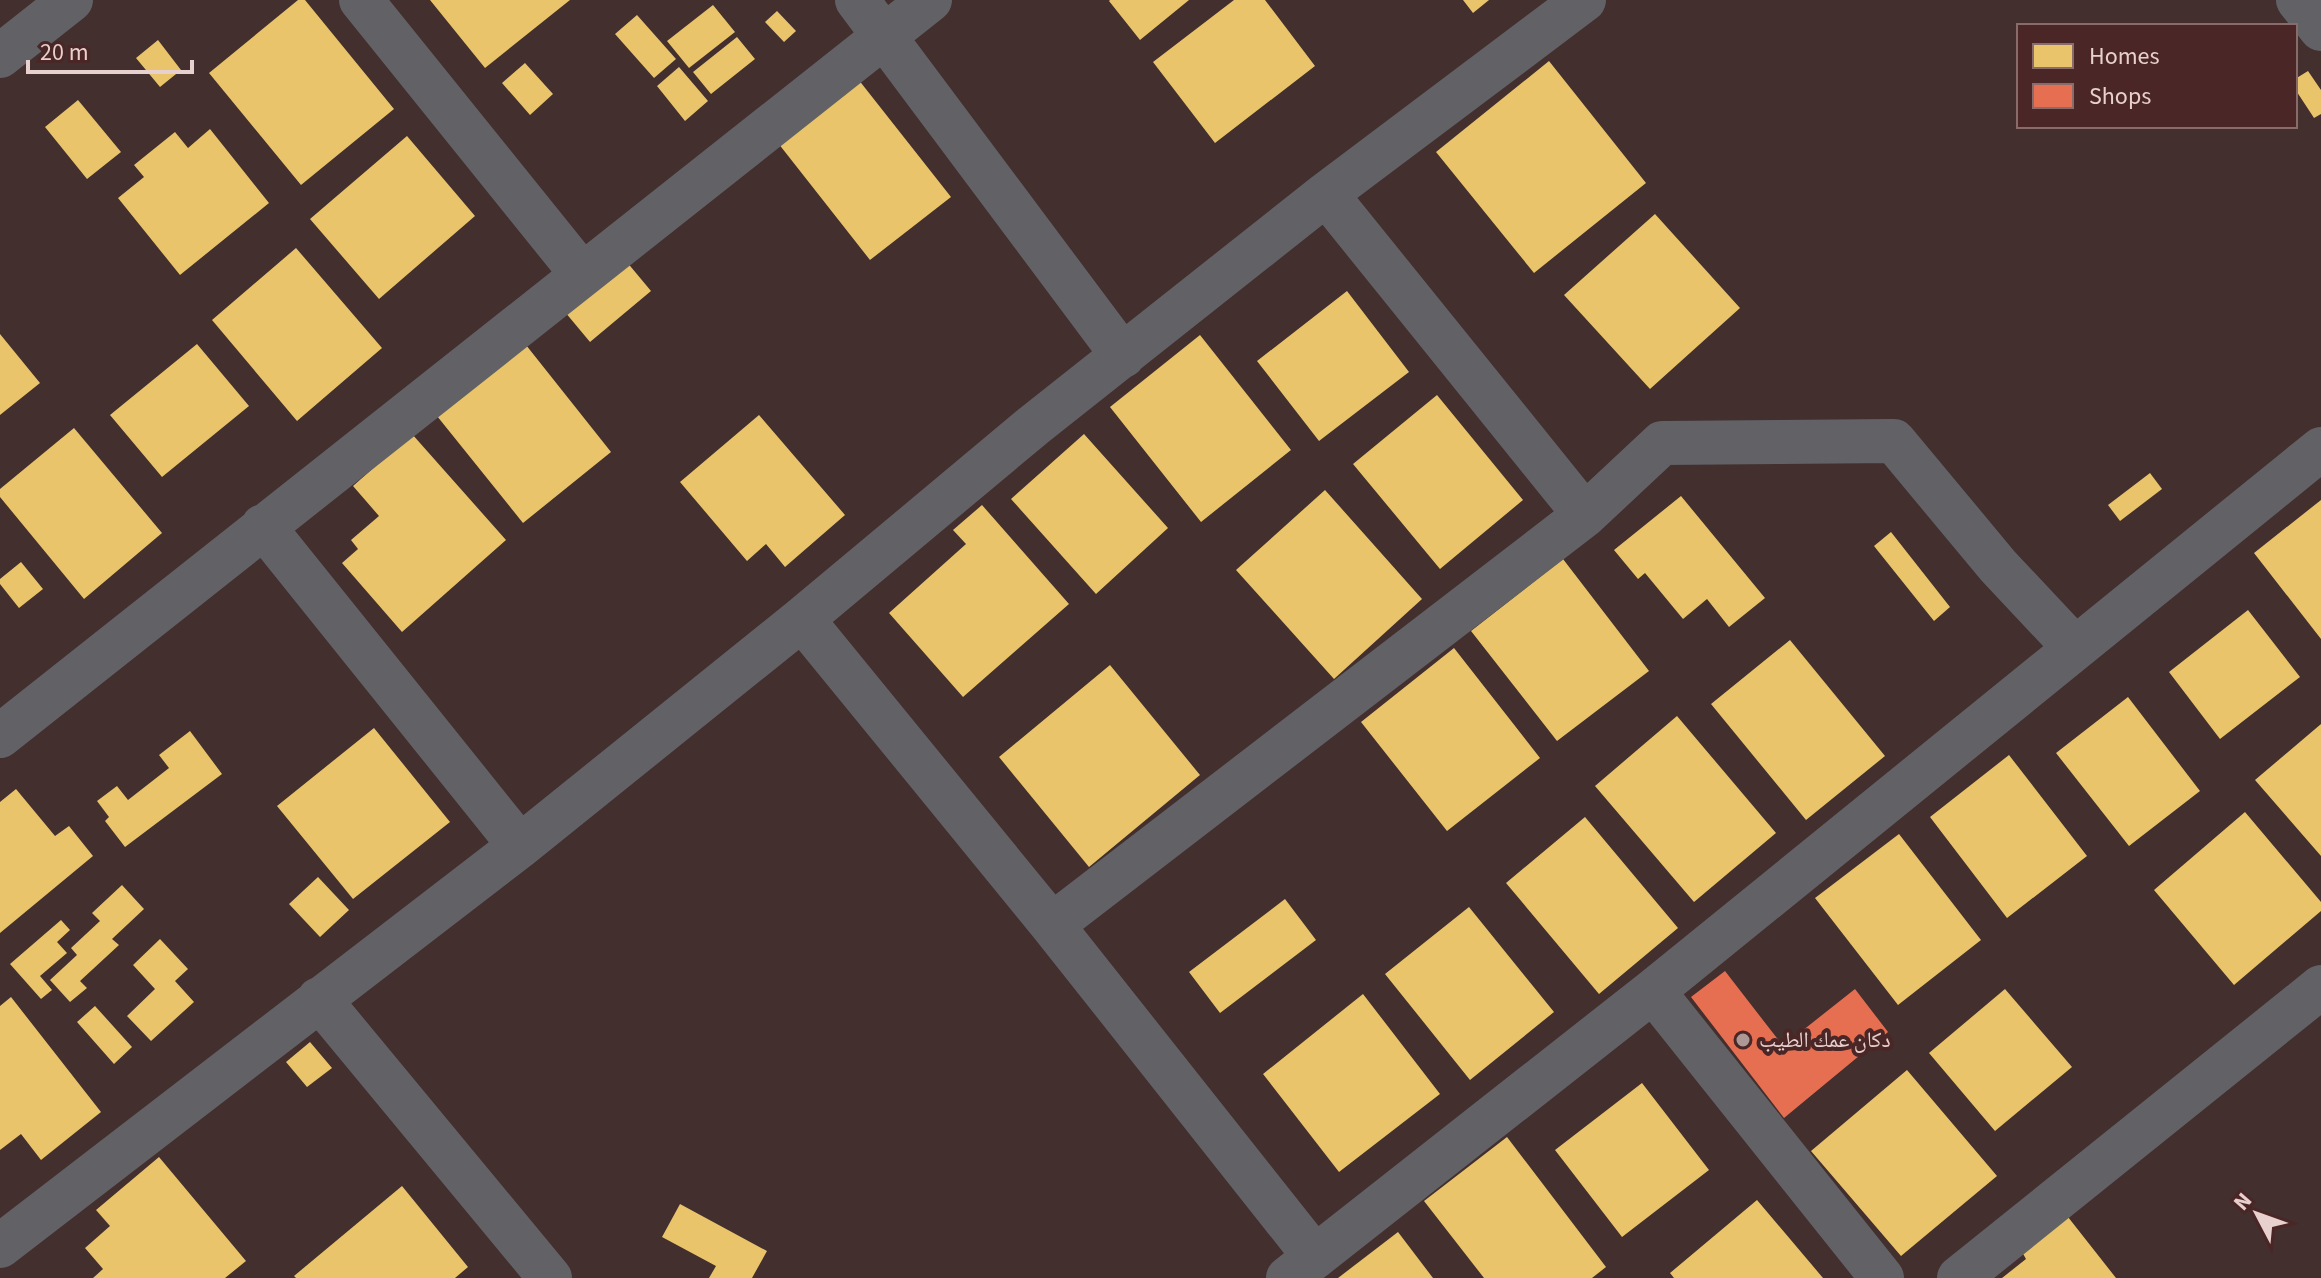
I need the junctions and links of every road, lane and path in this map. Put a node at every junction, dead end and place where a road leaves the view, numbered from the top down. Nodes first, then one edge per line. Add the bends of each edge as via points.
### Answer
1 (71, 0) edge
2 (361, 0) edge
3 (857, 0) edge
4 (930, 0) edge
5 (1584, 0) edge
6 (2298, 0) edge
7 (2321, 29) edge
8 (886, 35) junction
9 (0, 56) edge
10 (1326, 194) junction
11 (581, 273) junction
12 (1123, 356) junction
13 (2321, 449) edge
14 (1585, 515) junction
15 (263, 526) junction
16 (802, 619) junction
17 (2075, 648) junction
18 (0, 736) edge
19 (520, 846) junction
20 (1052, 925) junction
21 (2321, 988) edge
22 (1653, 991) junction
23 (319, 999) junction
24 (0, 1246) edge
25 (1301, 1268) edge
26 (550, 1278) edge
27 (1882, 1278) edge
28 (1959, 1278) edge

1 - 9 street
2 - 11 street
3 - 8 street
4 - 8 street
5 - 10 street
6 - 7 street
8 - 11 street
8 - 12 street
10 - 12 street
10 - 14 street
11 - 15 street
12 - 16 street
13 - 17 street
14 - 17 street via 1662,443 1894,441
14 - 20 street
15 - 18 street
15 - 19 street
16 - 19 street
16 - 20 street
17 - 22 street
19 - 23 street
20 - 25 street
21 - 28 street
22 - 25 street
22 - 27 street
23 - 24 street
23 - 26 street

